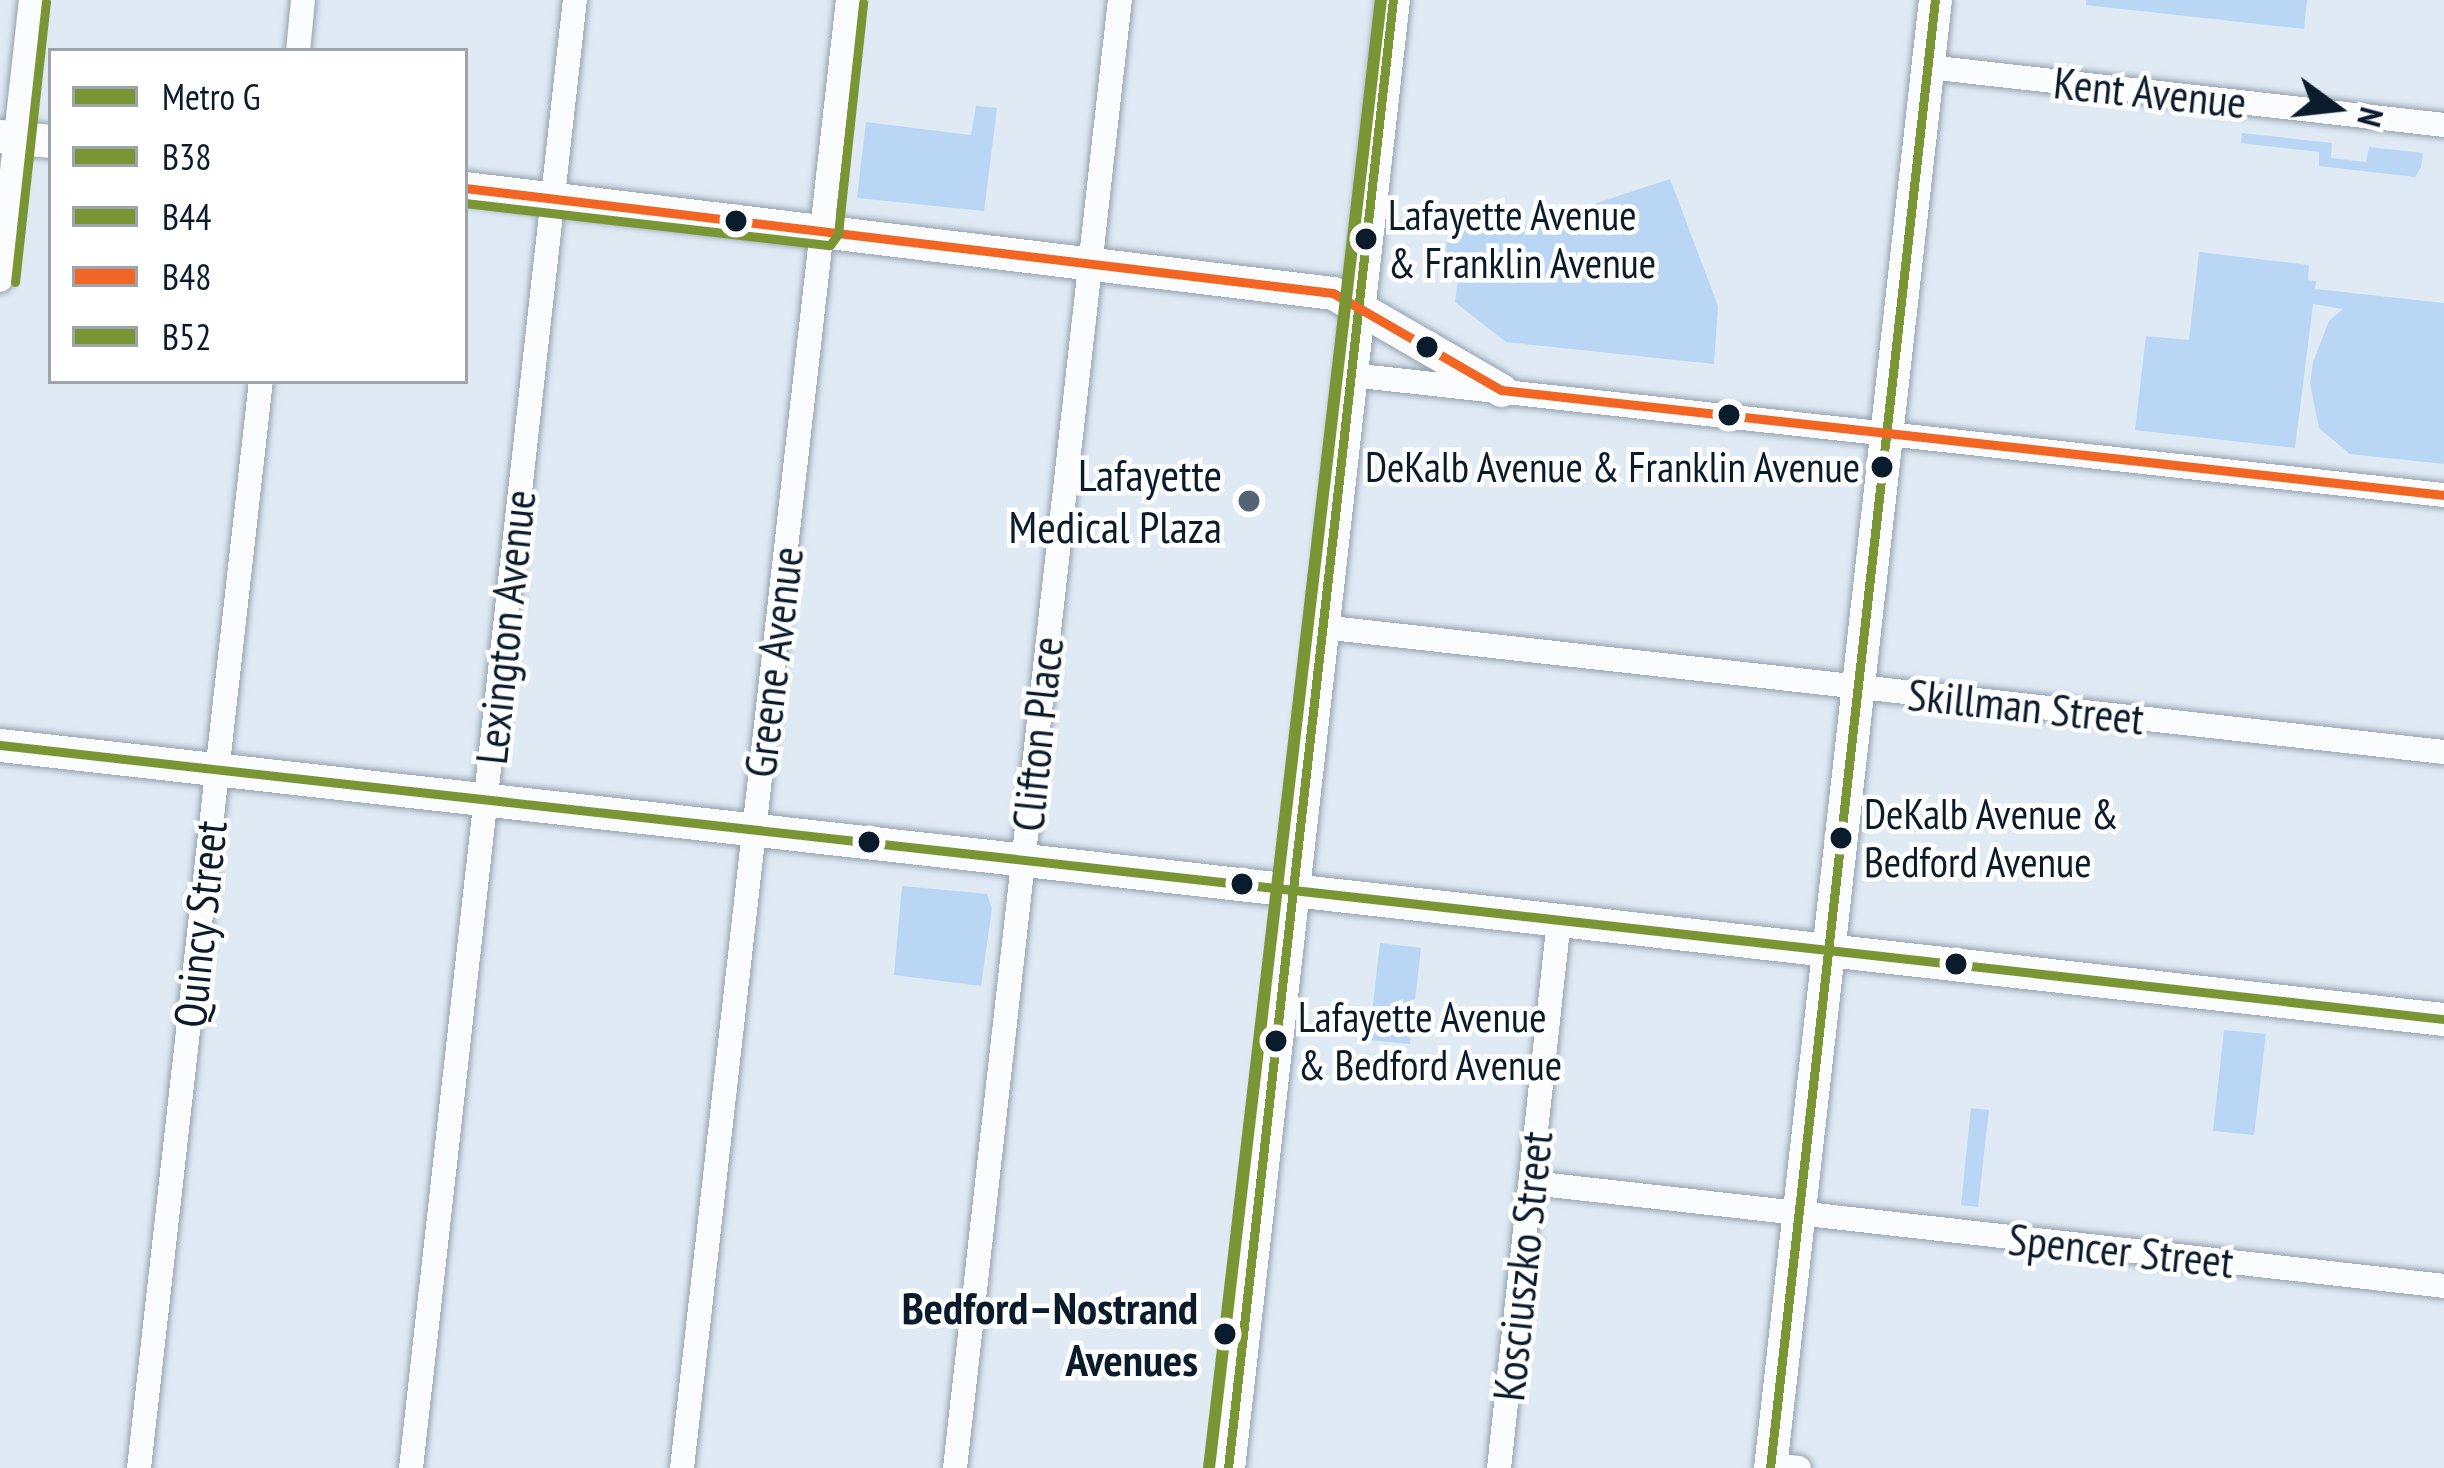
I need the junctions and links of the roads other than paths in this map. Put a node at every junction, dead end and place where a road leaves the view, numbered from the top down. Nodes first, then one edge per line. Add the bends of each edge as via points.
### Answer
1 (32, 0) edge
2 (303, 0) edge
3 (575, 0) edge
4 (848, 0) edge
5 (1120, 0) edge
6 (1393, 0) edge
7 (1935, 0) edge
8 (298, 48) edge
9 (1928, 68) junction
10 (2444, 125) edge
11 (8, 137) edge
12 (48, 142) edge
13 (468, 188) edge
14 (553, 198) junction
15 (823, 232) junction
16 (1090, 262) junction
17 (0, 280) edge
18 (1359, 311) junction
19 (1351, 375) junction
20 (261, 384) edge
21 (1501, 391) junction
22 (1886, 431) junction
23 (2444, 495) edge
24 (1322, 627) junction
25 (1858, 687) junction
26 (0, 745) edge
27 (2444, 752) edge
28 (217, 770) junction
29 (486, 800) junction
30 (754, 830) junction
31 (1023, 860) junction
32 (1295, 889) junction
33 (1559, 920) junction
34 (1828, 951) junction
35 (2444, 1019) edge
36 (1532, 1183) junction
37 (1797, 1214) junction
38 (2444, 1286) edge
39 (1780, 1467) edge
40 (139, 1468) edge
41 (411, 1468) edge
42 (682, 1468) edge
43 (955, 1468) edge
44 (1228, 1468) edge
45 (1499, 1468) edge

1 - 11 street
2 - 8 street
3 - 14 street, Lexington Avenue
4 - 15 street, Greene Avenue
5 - 16 street, Clifton Place
6 - 18 main road
7 - 9 main road
9 - 10 street, Kent Avenue
9 - 22 main road
11 - 12 main road
11 - 17 street
13 - 14 main road
14 - 15 main road
14 - 29 street, Lexington Avenue
15 - 16 main road
15 - 30 street, Greene Avenue
16 - 18 main road via 1333,293
16 - 31 street, Clifton Place
18 - 19 main road
18 - 21 main road
19 - 21 street
19 - 24 main road
20 - 28 street, Quincy Street
21 - 22 street
22 - 23 street
22 - 25 main road
24 - 25 street, Skillman Street
24 - 32 main road
25 - 27 street, Skillman Street
25 - 34 main road
26 - 28 main road
28 - 29 main road
28 - 40 street, Quincy Street
29 - 30 main road
29 - 41 street, Lexington Avenue
30 - 31 main road
30 - 42 street, Greene Avenue
31 - 32 main road
31 - 43 street, Clifton Place
32 - 33 main road
32 - 44 main road
33 - 34 main road
33 - 36 street, Kosciuszko Street
34 - 35 main road
34 - 37 main road
36 - 37 street, Spencer Street
36 - 45 street, Kosciuszko Street
37 - 38 street, Spencer Street
37 - 39 main road

